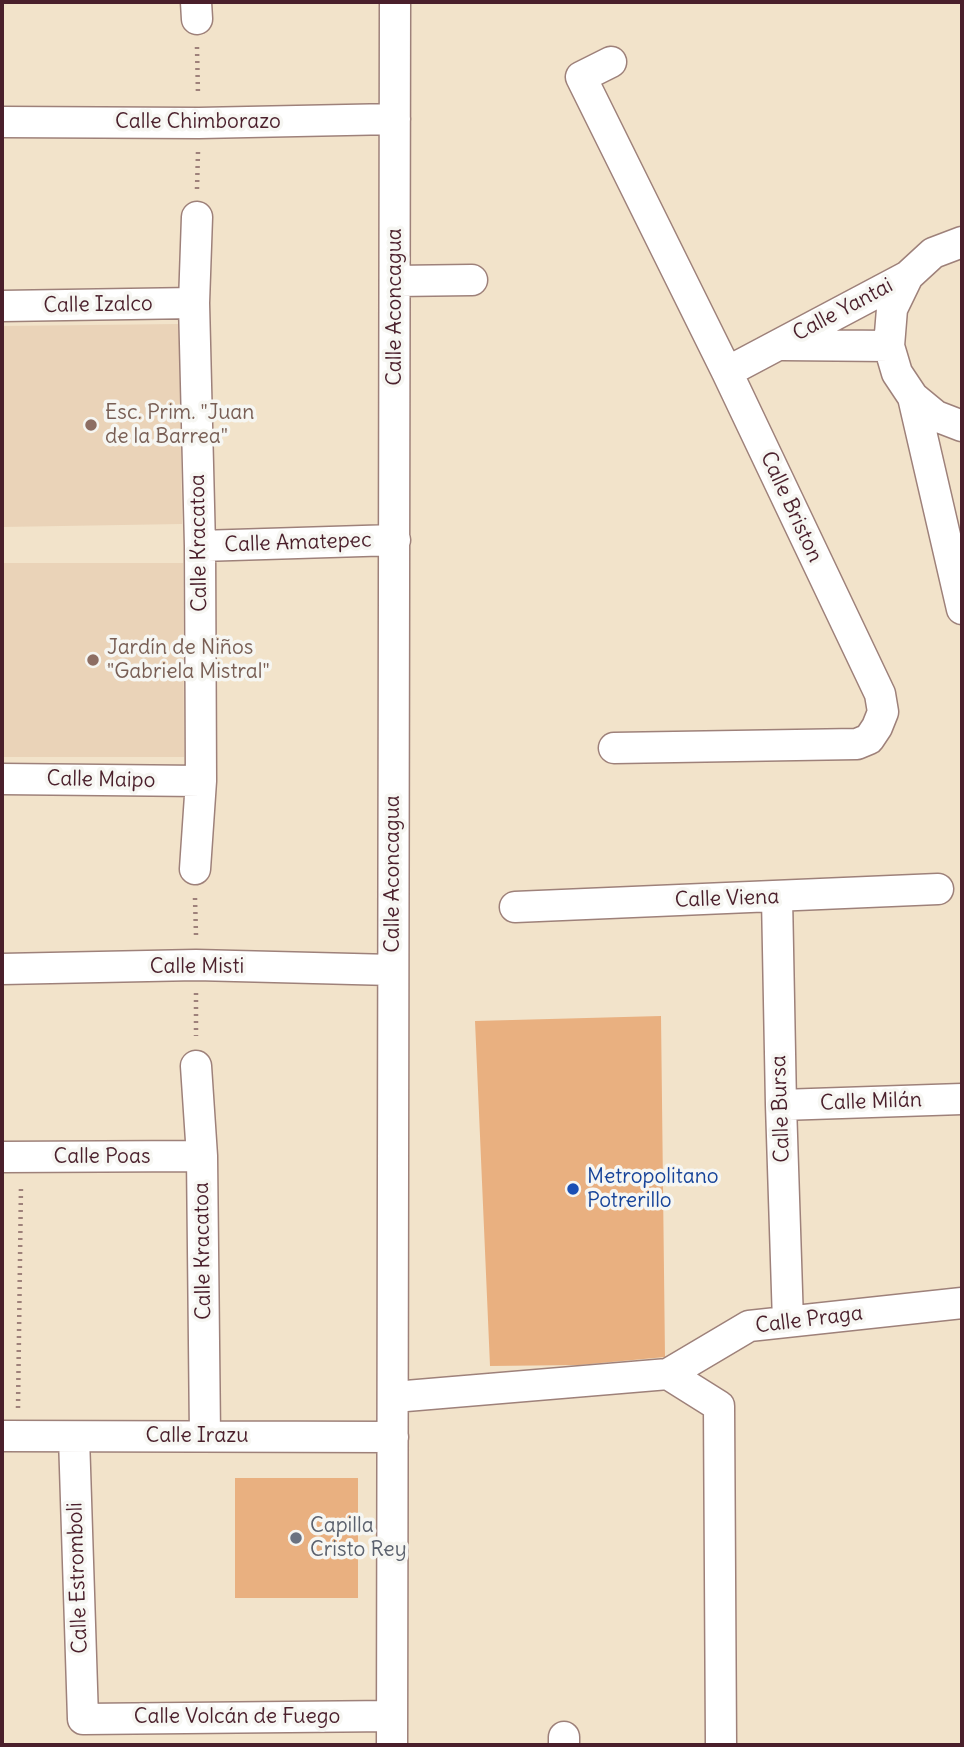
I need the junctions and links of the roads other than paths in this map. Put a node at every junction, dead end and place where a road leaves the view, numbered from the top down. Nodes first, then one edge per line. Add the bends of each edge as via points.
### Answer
1 (395, 2) edge
2 (611, 62) dead end
3 (395, 119) junction
4 (2, 122) edge
5 (197, 216) dead end
6 (962, 242) edge
7 (908, 276) junction
8 (472, 280) dead end
9 (395, 281) junction
10 (194, 303) junction
11 (2, 306) edge
12 (779, 345) junction
13 (889, 346) junction
14 (727, 372) junction
15 (913, 397) junction
16 (962, 426) edge
17 (395, 540) junction
18 (200, 546) junction
19 (962, 609) edge
20 (614, 748) dead end
21 (2, 779) edge
22 (201, 781) junction
23 (195, 869) dead end
24 (938, 889) dead end
25 (777, 897) junction
26 (515, 907) dead end
27 (2, 969) edge
28 (392, 970) junction
29 (196, 1066) dead end
30 (962, 1099) edge
31 (780, 1105) junction
32 (202, 1156) junction
33 (11, 1157) edge
34 (962, 1303) edge
35 (788, 1322) junction
36 (668, 1374) junction
37 (394, 1397) junction
38 (10, 1436) edge
39 (205, 1436) junction
40 (74, 1437) junction
41 (393, 1437) junction
42 (83, 1719) joint
43 (392, 1731) edge
44 (721, 1745) edge

1 - 3 street, Calle Aconcagua
2 - 14 street, Calle Briston via 581,77
3 - 4 street, Calle Chimborazo
3 - 9 street, Calle Aconcagua
5 - 10 street, Calle Kracatoa
6 - 7 street via 933,253
7 - 12 street, Calle Yantai
7 - 13 street via 892,309
8 - 9 street
9 - 17 street, Calle Aconcagua
10 - 11 street, Calle Izalco
10 - 18 street, Calle Kracatoa
12 - 13 street, Calle Yantai
12 - 14 street, Calle Yantai
13 - 15 street via 897,373
14 - 20 street, Calle Briston via 880,694 883,712 869,738 858,744
15 - 16 street via 936,416
15 - 19 street
17 - 18 street, Calle Amatepec
17 - 28 street, Calle Aconcagua
18 - 22 street, Calle Kracatoa
21 - 22 street, Calle Maipo
22 - 23 street, Calle Kracatoa
24 - 25 street, Calle Viena
25 - 26 street, Calle Viena
25 - 31 street, Calle Bursa
27 - 28 street, Calle Misti via 196,965
28 - 37 street, Calle Aconcagua
29 - 32 street, Calle Kracatoa
30 - 31 street, Calle Milán
31 - 35 street, Calle Bursa
32 - 33 street, Calle Poas
32 - 39 street, Calle Kracatoa
34 - 35 street, Calle Praga
35 - 36 street, Calle Praga via 749,1326
36 - 37 street
36 - 44 street via 719,1406
37 - 41 street, Calle Aconcagua
38 - 40 street, Calle Irazu
39 - 40 street, Calle Irazu
39 - 41 street, Calle Irazu
40 - 42 street, Calle Estromboli
41 - 43 street, Calle Aconcagua
42 - 43 street, Calle Volcán de Fuego

